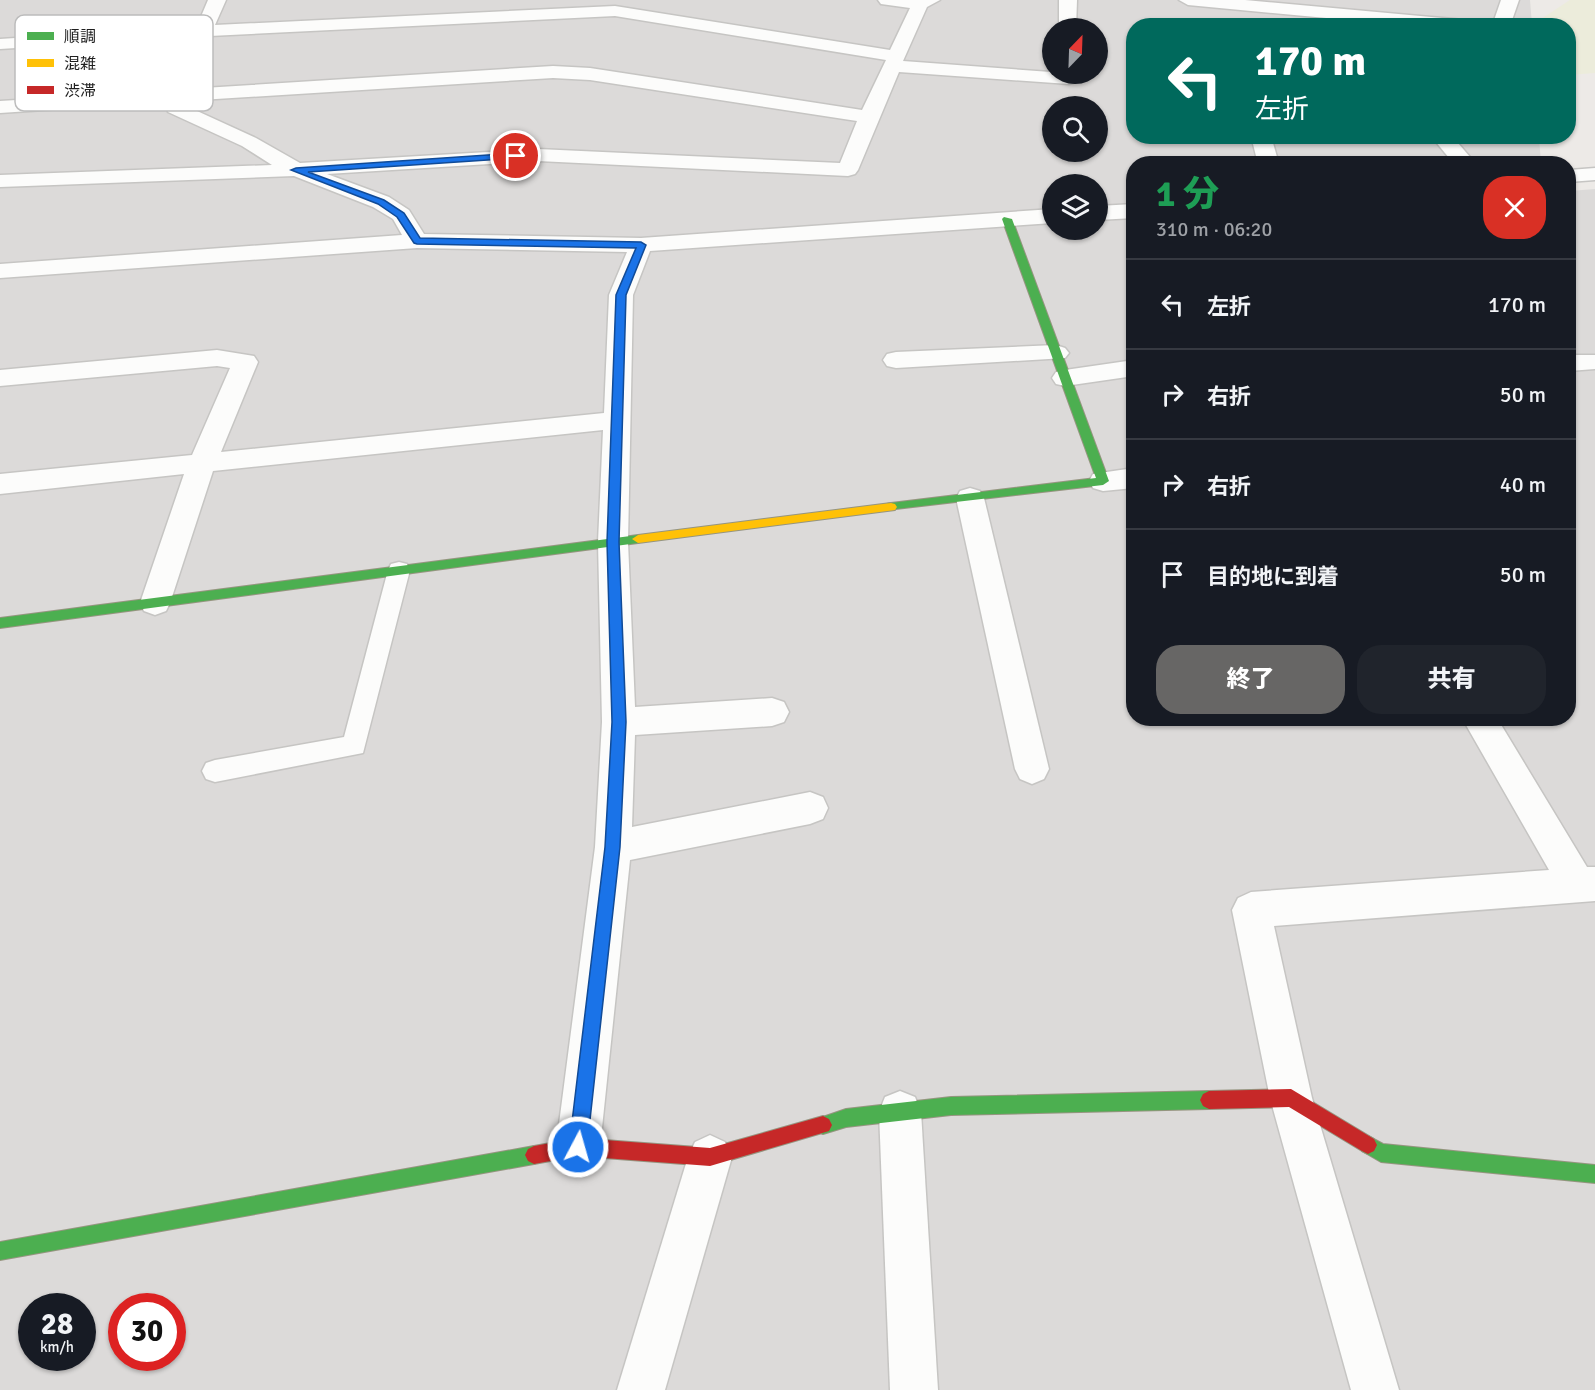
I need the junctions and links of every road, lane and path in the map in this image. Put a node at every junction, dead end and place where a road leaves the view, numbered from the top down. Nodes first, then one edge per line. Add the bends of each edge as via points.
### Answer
1 (217, 0) edge
2 (887, 0) edge
3 (1068, 0) edge
4 (1188, 0) edge
5 (1510, 0) edge
6 (925, 2) edge
7 (1226, 6) edge
8 (1337, 7) edge
9 (210, 15) edge
10 (1068, 18) edge
11 (1417, 18) edge
12 (1504, 18) edge
13 (213, 31) edge
14 (15, 43) edge
15 (0, 44) edge
16 (893, 61) junction
17 (1042, 75) edge
18 (213, 91) edge
19 (15, 106) edge
20 (0, 107) edge
21 (182, 111) edge
22 (869, 117) junction
23 (1448, 144) edge
24 (1459, 156) edge
25 (296, 170) junction
26 (0, 181) edge
27 (1126, 211) edge
28 (1108, 212) edge
29 (1042, 217) edge
30 (1007, 219) junction
31 (417, 241) junction
32 (641, 245) junction
33 (0, 271) edge
34 (1056, 353) junction
35 (896, 360) dead end
36 (1126, 369) edge
37 (0, 378) edge
38 (1065, 378) junction
39 (617, 420) junction
40 (202, 463) junction
41 (1126, 479) edge
42 (1102, 481) junction
43 (0, 484) edge
44 (970, 498) junction
45 (613, 542) junction
46 (399, 570) junction
47 (155, 603) junction
48 (0, 623) edge
49 (772, 712) dead end
50 (619, 722) junction
51 (1484, 726) edge
52 (1032, 769) dead end
53 (215, 771) dead end
54 (810, 808) dead end
55 (613, 847) junction
56 (1586, 885) edge
57 (1291, 1098) junction
58 (900, 1112) junction
59 (578, 1147) junction
60 (710, 1156) junction
61 (1595, 1174) edge
62 (0, 1251) edge
63 (641, 1390) edge
64 (914, 1390) edge
65 (1375, 1390) edge

1 - 9 street
2 - 6 street
3 - 10 street
4 - 7 street
5 - 12 street
6 - 16 street
7 - 8 street
8 - 11 street
13 - 16 street via 615,11
14 - 15 street
16 - 17 street
16 - 22 street
18 - 22 street via 553,72 590,74
19 - 20 street
21 - 25 street via 249,142
22 - 25 street via 848,170 538,154
23 - 24 street
25 - 26 street
25 - 31 street via 381,202 401,215
27 - 28 street
29 - 30 street
30 - 32 street
30 - 34 street
31 - 32 street
31 - 33 street
32 - 39 street via 621,295
34 - 35 street
34 - 38 street
36 - 38 street
37 - 40 street via 217,358 245,362
38 - 42 street
39 - 40 street
39 - 45 street
40 - 43 street
40 - 47 street
41 - 42 street
42 - 44 street
44 - 45 street
44 - 52 street
45 - 46 street
45 - 50 street
46 - 47 street
46 - 53 lane via 354,746
47 - 48 street
49 - 50 street
50 - 55 street
51 - 56 street
54 - 55 street
55 - 59 street
56 - 57 street via 1251,910
57 - 58 street via 951,1106
57 - 61 street via 1381,1154
57 - 65 street
58 - 60 street via 846,1118
58 - 64 street
59 - 60 street
59 - 62 street
60 - 63 street

